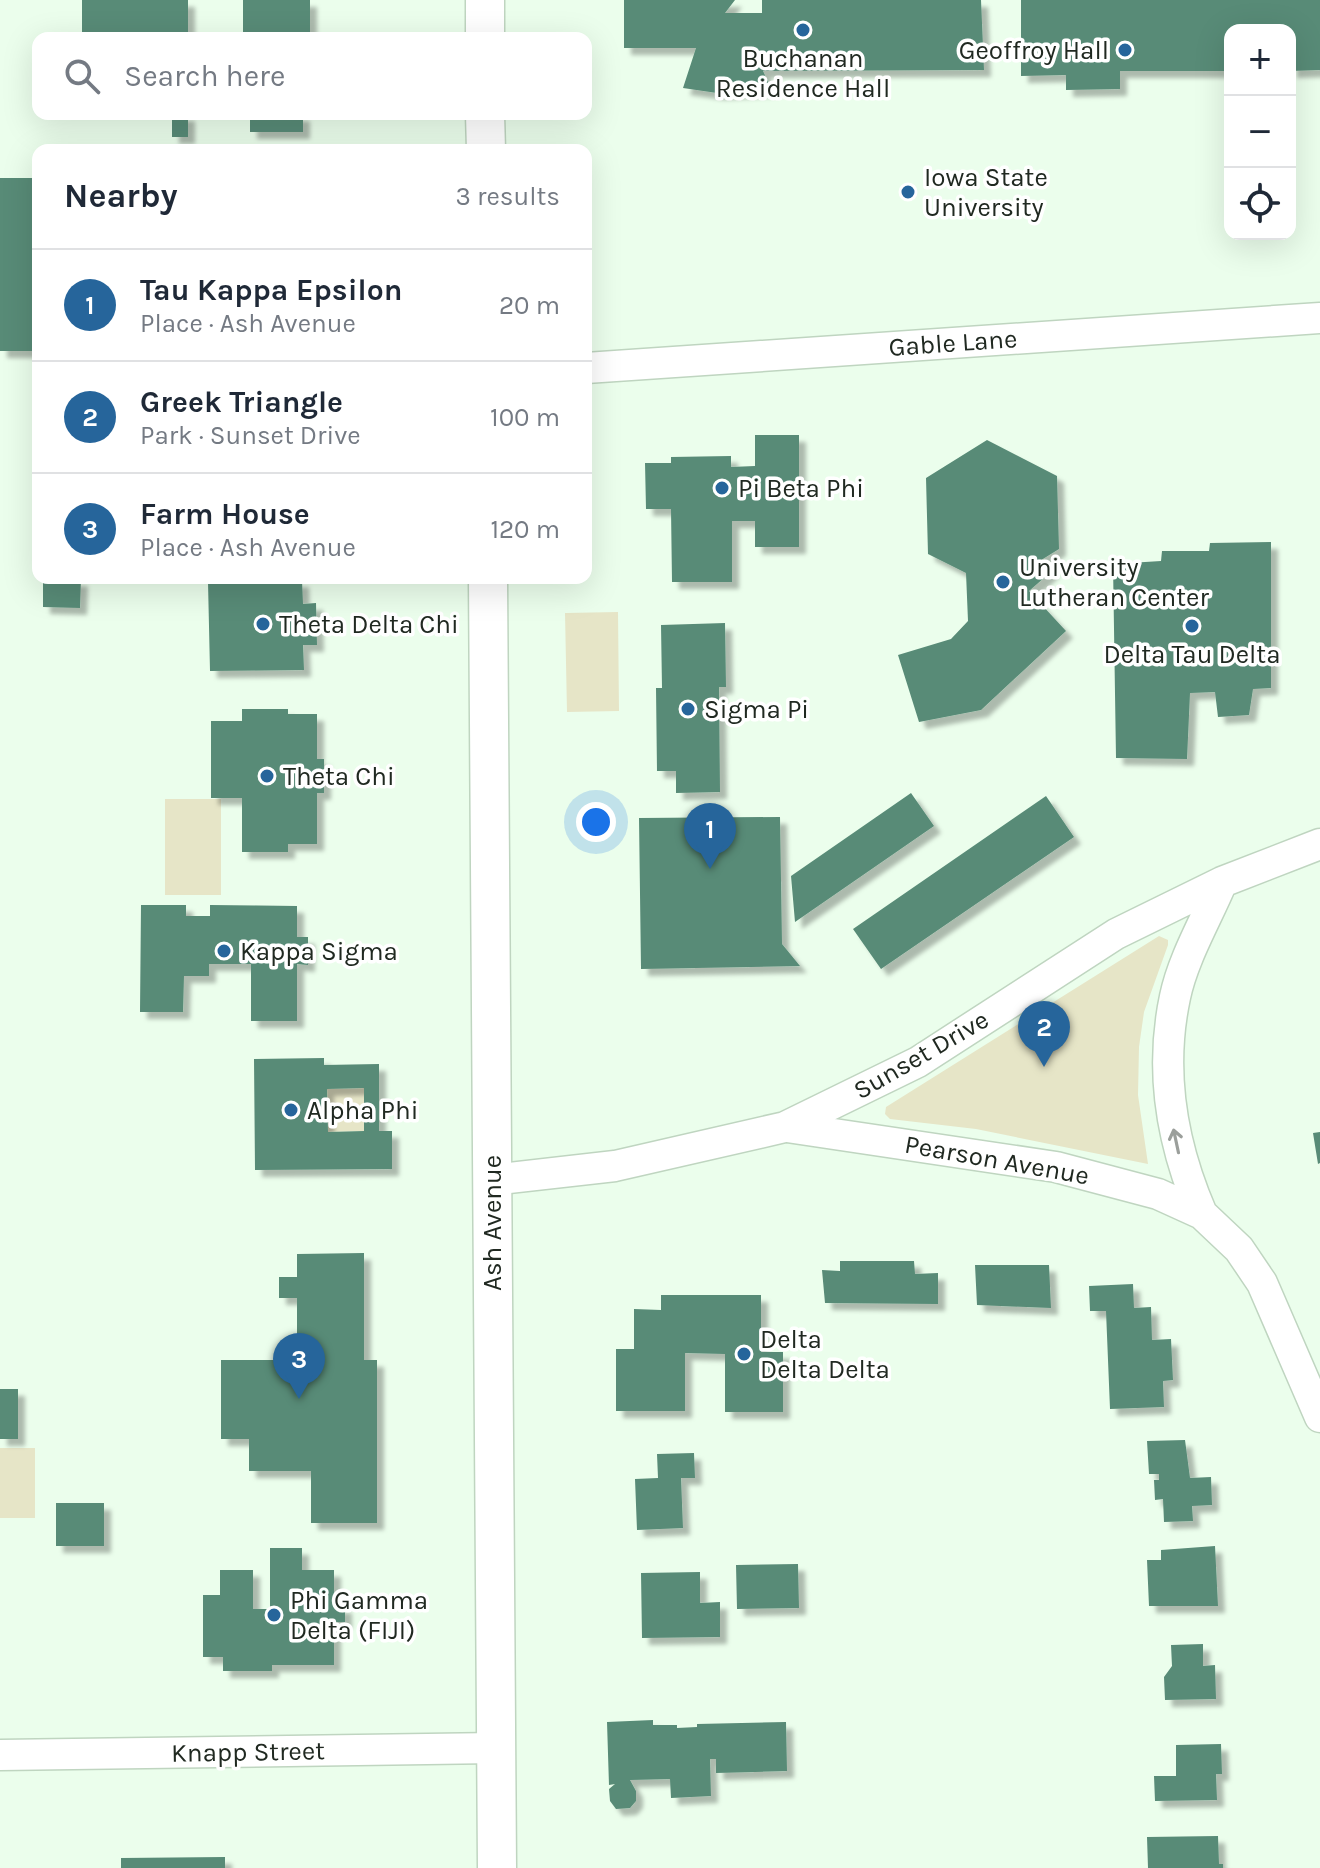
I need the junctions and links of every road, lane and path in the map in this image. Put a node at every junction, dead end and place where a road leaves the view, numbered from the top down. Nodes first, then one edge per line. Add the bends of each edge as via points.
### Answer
1 (485, 0) edge
2 (485, 32) edge
3 (485, 120) edge
4 (486, 144) edge
5 (1320, 318) edge
6 (592, 368) edge
7 (488, 584) edge
8 (1320, 844) edge
9 (1222, 882) junction
10 (785, 1127) junction
11 (492, 1180) junction
12 (1202, 1214) junction
13 (1320, 1417) edge
14 (496, 1748) junction
15 (0, 1755) edge
16 (497, 1868) edge

1 - 2 street
3 - 4 street
5 - 6 street, Gable Lane
7 - 11 street, Ash Avenue
8 - 9 street, Sunset Drive
9 - 10 street, Sunset Drive via 1116,934 890,1078
12 -> 9 street, Pearson Avenue via 1180,1160 1167,1056 1175,994
10 - 11 street, Sunset Drive via 615,1166
10 - 12 street, Pearson Avenue via 1056,1167 1158,1194
11 - 14 street, Ash Avenue
12 - 13 street, Pearson Avenue via 1239,1249 1262,1283
14 - 15 street, Knapp Street
14 - 16 street, Ash Avenue

